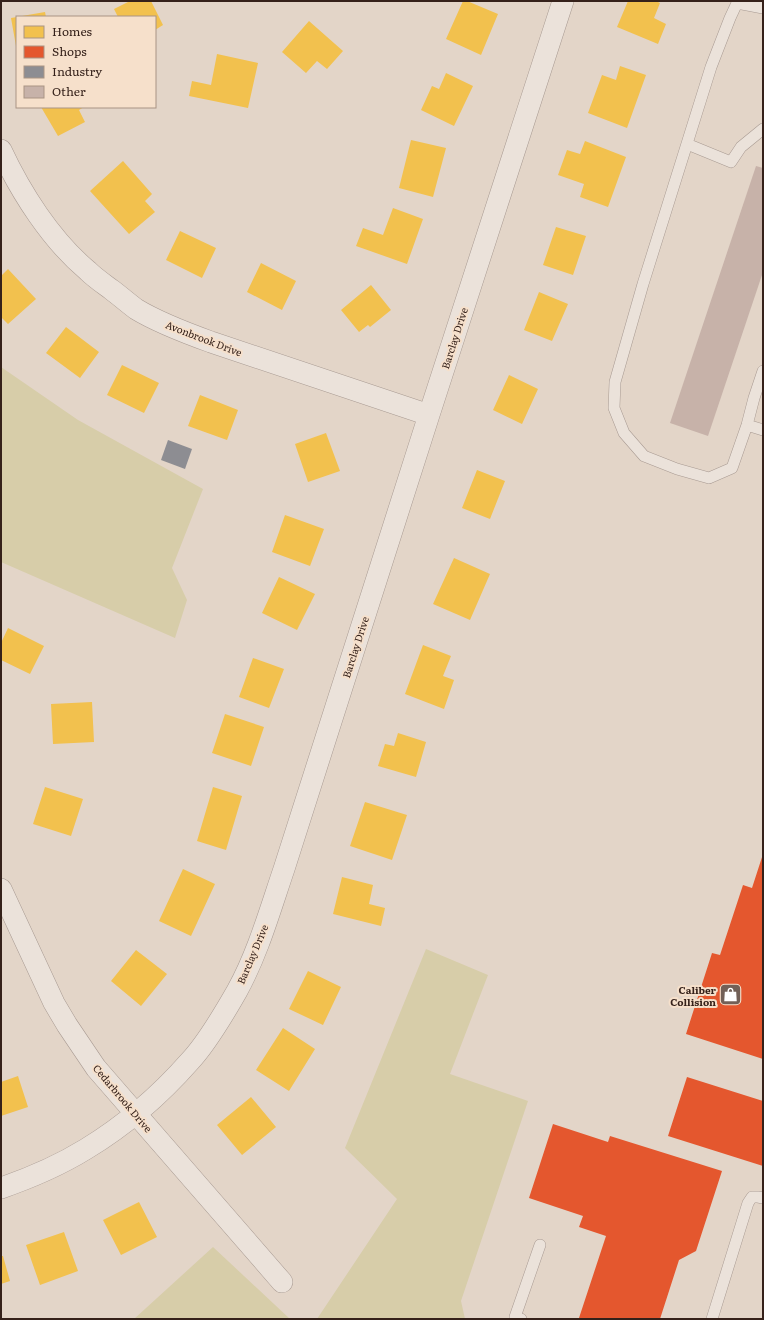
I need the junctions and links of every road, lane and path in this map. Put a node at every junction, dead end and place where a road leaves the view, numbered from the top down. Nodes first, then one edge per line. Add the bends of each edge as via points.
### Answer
1 (563, 1) edge
2 (763, 8) edge
3 (763, 129) edge
4 (687, 144) junction
5 (1, 150) edge
6 (762, 375) edge
7 (429, 415) junction
8 (747, 425) junction
9 (763, 430) edge
10 (1, 889) edge
11 (135, 1113) junction
12 (1, 1188) edge
13 (763, 1198) edge
14 (540, 1245) dead end
15 (282, 1282) dead end
16 (520, 1319) edge
17 (712, 1319) edge

1 - 7 street, Barclay Drive
2 - 4 lane via 738,3 711,67
3 - 4 lane via 741,147 731,162
4 - 8 lane via 614,382 614,408 624,433 644,456 709,478 732,468
5 - 7 street, Avonbrook Drive via 26,198 56,237 87,271 136,308 184,333
6 - 8 lane
7 - 11 street, Barclay Drive via 284,869 251,961 213,1030 191,1060
8 - 9 lane
10 - 11 street, Cedarbrook Drive via 54,1003 96,1068
11 - 12 street, Barclay Drive via 85,1150
11 - 15 street, Cedarbrook Drive
13 - 17 lane via 752,1197 748,1203
14 - 16 lane via 514,1317

